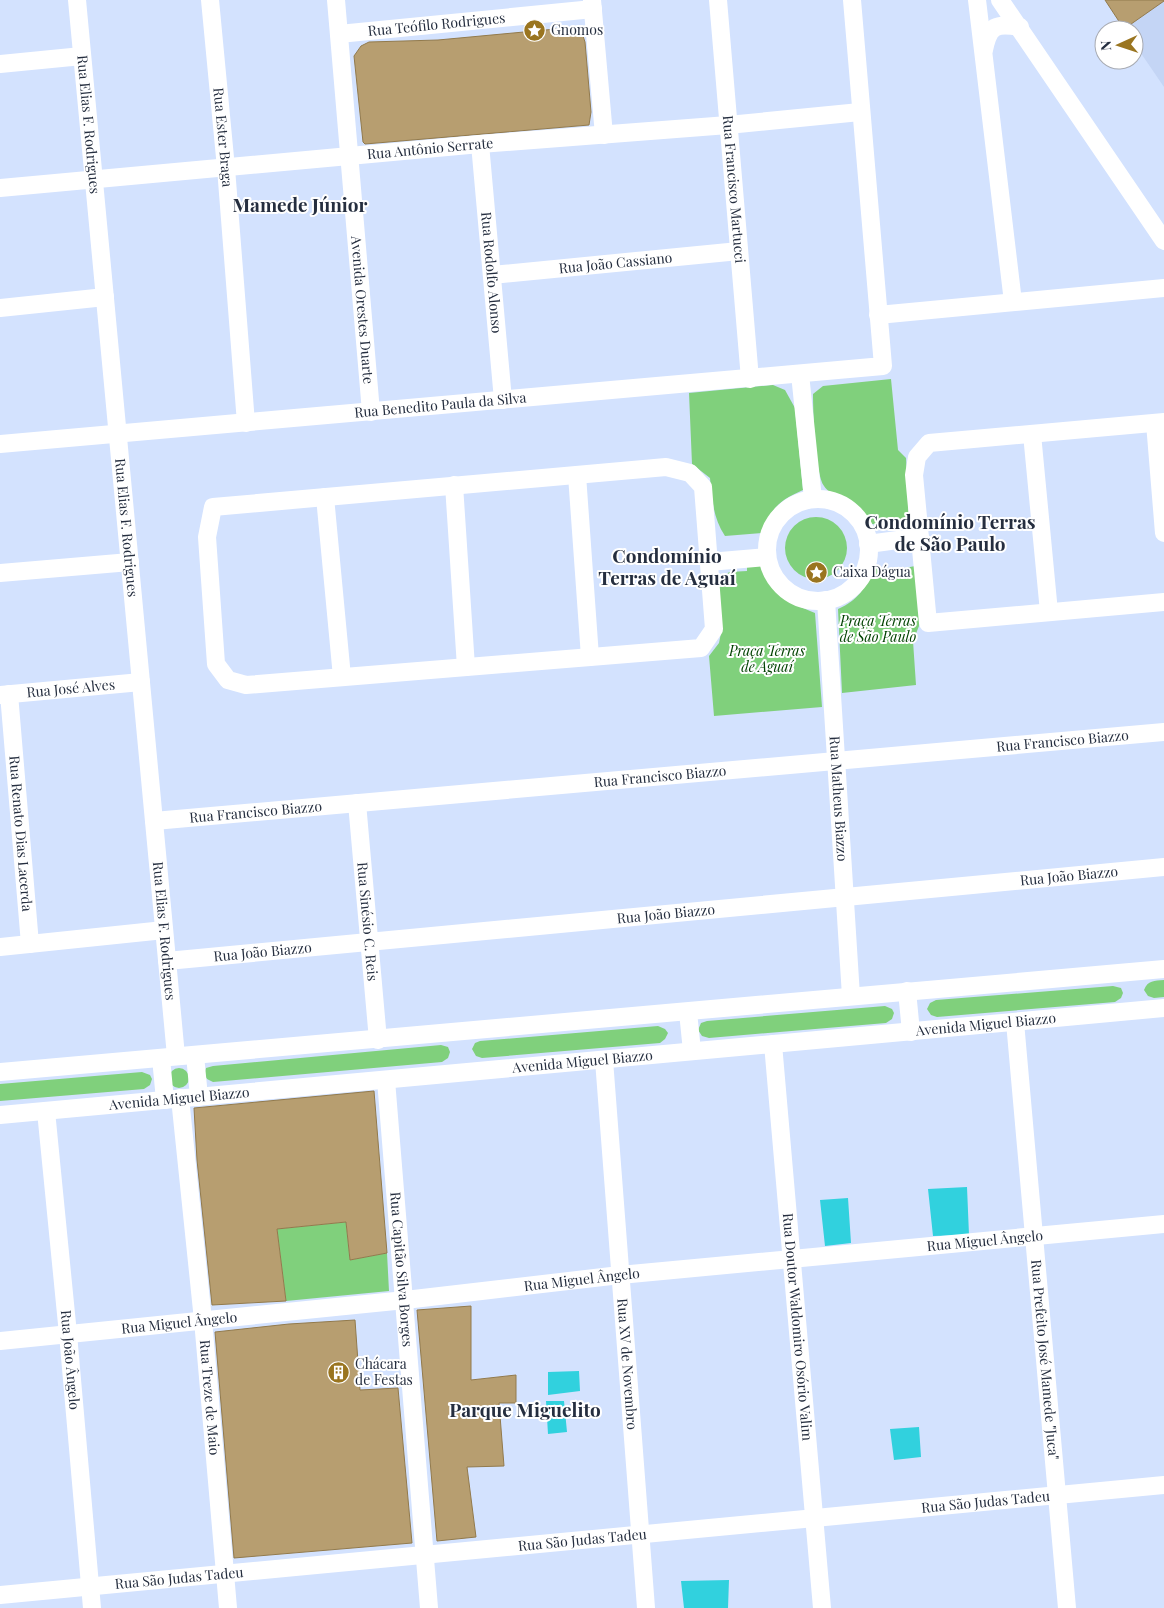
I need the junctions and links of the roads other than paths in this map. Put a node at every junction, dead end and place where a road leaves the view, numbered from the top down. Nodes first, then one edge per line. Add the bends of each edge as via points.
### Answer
1 (77, 0) edge
2 (210, 0) edge
3 (336, 0) edge
4 (718, 0) edge
5 (852, 0) edge
6 (978, 0) edge
7 (1000, 0) edge
8 (592, 5) edge
9 (1020, 27) junction
10 (339, 34) junction
11 (82, 56) junction
12 (983, 56) junction
13 (0, 64) edge
14 (860, 112) junction
15 (728, 125) junction
16 (604, 135) junction
17 (480, 144) junction
18 (350, 156) junction
19 (226, 168) junction
20 (94, 180) junction
21 (0, 188) edge
22 (1164, 241) edge
23 (739, 251) junction
24 (492, 275) junction
25 (1164, 288) edge
26 (105, 297) junction
27 (1013, 302) junction
28 (0, 308) edge
29 (878, 315) junction
30 (800, 374) junction
31 (750, 379) junction
32 (503, 400) junction
33 (371, 412) junction
34 (1159, 422) edge
35 (246, 423) junction
36 (118, 434) junction
37 (1032, 434) junction
38 (0, 444) edge
39 (577, 475) junction
40 (454, 485) junction
41 (325, 497) junction
42 (813, 499) junction
43 (1164, 533) edge
44 (920, 537) junction
45 (868, 544) junction
46 (767, 556) junction
47 (130, 562) junction
48 (709, 562) junction
49 (0, 573) edge
50 (826, 600) junction
51 (1164, 602) edge
52 (1049, 612) junction
53 (590, 657) junction
54 (466, 667) junction
55 (342, 677) junction
56 (141, 682) junction
57 (4, 695) edge
58 (1164, 732) edge
59 (836, 761) junction
60 (357, 803) junction
61 (154, 821) junction
62 (1164, 867) edge
63 (845, 897) junction
64 (164, 930) junction
65 (369, 942) junction
66 (30, 944) junction
67 (0, 947) edge
68 (167, 961) junction
69 (1164, 969) edge
70 (907, 991) junction
71 (851, 996) junction
72 (1164, 1008) edge
73 (688, 1012) junction
74 (1015, 1022) junction
75 (911, 1032) junction
76 (378, 1040) junction
77 (773, 1044) junction
78 (692, 1051) junction
79 (196, 1055) junction
80 (169, 1057) junction
81 (604, 1060) junction
82 (0, 1072) edge
83 (386, 1080) junction
84 (198, 1097) junction
85 (172, 1099) junction
86 (46, 1111) junction
87 (0, 1115) edge
88 (1164, 1224) edge
89 (1034, 1236) junction
90 (792, 1259) junction
91 (620, 1275) junction
92 (404, 1300) junction
93 (202, 1320) junction
94 (68, 1334) junction
95 (0, 1341) edge
96 (1164, 1484) edge
97 (1057, 1495) junction
98 (814, 1518) junction
99 (640, 1534) junction
100 (423, 1555) junction
101 (225, 1573) junction
102 (90, 1586) junction
103 (0, 1595) edge
104 (92, 1608) edge
105 (228, 1608) edge
106 (429, 1608) edge
107 (646, 1608) edge
108 (822, 1608) edge
109 (1067, 1608) edge

1 - 11 street, Rua Elias F. Rodrigues
2 - 19 street, Rua Ester Braga
3 - 10 street, Avenida Orestes Duarte
4 - 15 street, Rua Francisco Martucci
5 - 14 street
6 - 12 street
7 - 9 street
8 - 10 street, Rua Teófilo Rodrigues
8 - 16 street
9 - 12 street via 1005,25 990,30
9 - 22 street
10 - 18 street, Avenida Orestes Duarte
11 - 13 street
11 - 20 street, Rua Elias F. Rodrigues
12 - 27 street
14 - 15 street, Rua Antônio Serrate
14 - 29 street
15 - 16 street, Rua Antônio Serrate
15 - 23 street, Rua Francisco Martucci
16 - 17 street, Rua Antônio Serrate
17 - 18 street, Rua Antônio Serrate
17 - 24 street, Rua Rodolfo Alonso
18 - 19 street, Rua Antônio Serrate
18 - 33 street, Avenida Orestes Duarte
19 - 20 street, Rua Antônio Serrate
19 - 35 street, Rua Ester Braga
20 - 21 street, Rua Antônio Serrate
20 - 26 street, Rua Elias F. Rodrigues
23 - 24 street, Rua João Cassiano
23 - 31 street, Rua Francisco Martucci
24 - 32 street, Rua Rodolfo Alonso
25 - 27 street
26 - 28 street
26 - 36 street, Rua Elias F. Rodrigues
27 - 29 street
29 - 30 street, Rua Benedito Paula da Silva via 882,366
30 - 31 street, Rua Benedito Paula da Silva
30 - 42 street
31 - 32 street, Rua Benedito Paula da Silva
32 - 33 street, Rua Benedito Paula da Silva
33 - 35 street, Rua Benedito Paula da Silva
34 - 37 street
34 - 43 street
35 - 36 street, Rua Benedito Paula da Silva
36 - 38 street, Rua Benedito Paula da Silva
36 - 47 street, Rua Elias F. Rodrigues
37 - 44 street via 929,443 917,457 914,475
37 - 52 street
39 - 40 street
39 - 48 street via 666,467 690,473 703,487
39 - 53 street
40 - 41 street
40 - 54 street
41 - 55 street
41 - 55 street via 213,507 207,537 216,664 228,680 246,684
42 - 45 street via 833,501 850,510 862,525
42 - 46 street via 794,505 778,518 769,536
44 - 45 street
44 - 52 street via 928,623
45 - 50 street via 867,563 858,581 844,594
46 - 48 street
46 - 50 street via 774,576 787,591 806,600
47 - 49 street
47 - 56 street, Rua Elias F. Rodrigues
48 - 53 street via 714,629 701,648
50 - 59 street, Rua Matheus Biazzo
51 - 52 street
53 - 54 street
54 - 55 street
56 - 57 street, Rua José Alves
56 - 61 street, Rua Elias F. Rodrigues
57 - 66 street, Rua Renato Dias Lacerda
58 - 59 street, Rua Francisco Biazzo
59 - 60 street, Rua Francisco Biazzo
59 - 63 street, Rua Matheus Biazzo
60 - 61 street, Rua Francisco Biazzo
60 - 65 street, Rua Sinésio C. Reis
61 - 64 street, Rua Elias F. Rodrigues
62 - 63 street, Rua João Biazzo
63 - 65 street, Rua João Biazzo
63 - 71 street, Rua Matheus Biazzo
64 - 66 street
64 - 68 street, Rua Elias F. Rodrigues
65 - 68 street, Rua João Biazzo
65 - 76 street, Rua Sinésio C. Reis
66 - 67 street
68 - 80 street, Rua Elias F. Rodrigues
69 - 70 street
70 - 71 street
70 - 75 street
71 - 73 street
72 - 74 street, Avenida Miguel Biazzo
73 - 76 street
73 - 78 street
74 - 75 street, Avenida Miguel Biazzo
74 - 89 street, Rua Prefeito José Mamede "Juca"
75 - 77 street, Avenida Miguel Biazzo
76 - 79 street
77 - 78 street, Avenida Miguel Biazzo
77 - 90 street, Rua Doutor Waldomiro Osório Valim
78 - 81 street, Avenida Miguel Biazzo
79 - 80 street
79 - 84 street
80 - 82 street
80 - 85 street, Rua Elias F. Rodrigues
81 - 83 street, Avenida Miguel Biazzo
81 - 91 street, Rua XV de Novembro
83 - 84 street, Avenida Miguel Biazzo
83 - 92 street, Rua Capitão Silva Borges
84 - 85 street, Avenida Miguel Biazzo
85 - 86 street, Avenida Miguel Biazzo
85 - 93 street, Rua Treze de Maio
86 - 87 street, Avenida Miguel Biazzo
86 - 94 street, Rua João Ângelo
88 - 89 street, Rua Miguel Ângelo
89 - 90 street, Rua Miguel Ângelo
89 - 97 street, Rua Prefeito José Mamede "Juca"
90 - 91 street, Rua Miguel Ângelo
90 - 98 street, Rua Doutor Waldomiro Osório Valim
91 - 92 street, Rua Miguel Ângelo
91 - 99 street, Rua XV de Novembro
92 - 93 street, Rua Miguel Ângelo
92 - 100 street, Rua Capitão Silva Borges
93 - 94 street, Rua Miguel Ângelo
93 - 101 street, Rua Treze de Maio
94 - 95 street, Rua Miguel Ângelo
94 - 102 street, Rua João Ângelo
96 - 97 street, Rua São Judas Tadeu
97 - 98 street, Rua São Judas Tadeu
97 - 109 street, Rua Prefeito José Mamede "Juca"
98 - 99 street, Rua São Judas Tadeu
98 - 108 street, Rua Doutor Waldomiro Osório Valim
99 - 100 street, Rua São Judas Tadeu
99 - 107 street, Rua XV de Novembro
100 - 101 street, Rua São Judas Tadeu
100 - 106 street, Rua Capitão Silva Borges
101 - 102 street, Rua São Judas Tadeu
101 - 105 street, Rua Treze de Maio
102 - 103 street, Rua São Judas Tadeu
102 - 104 street, Rua João Ângelo

